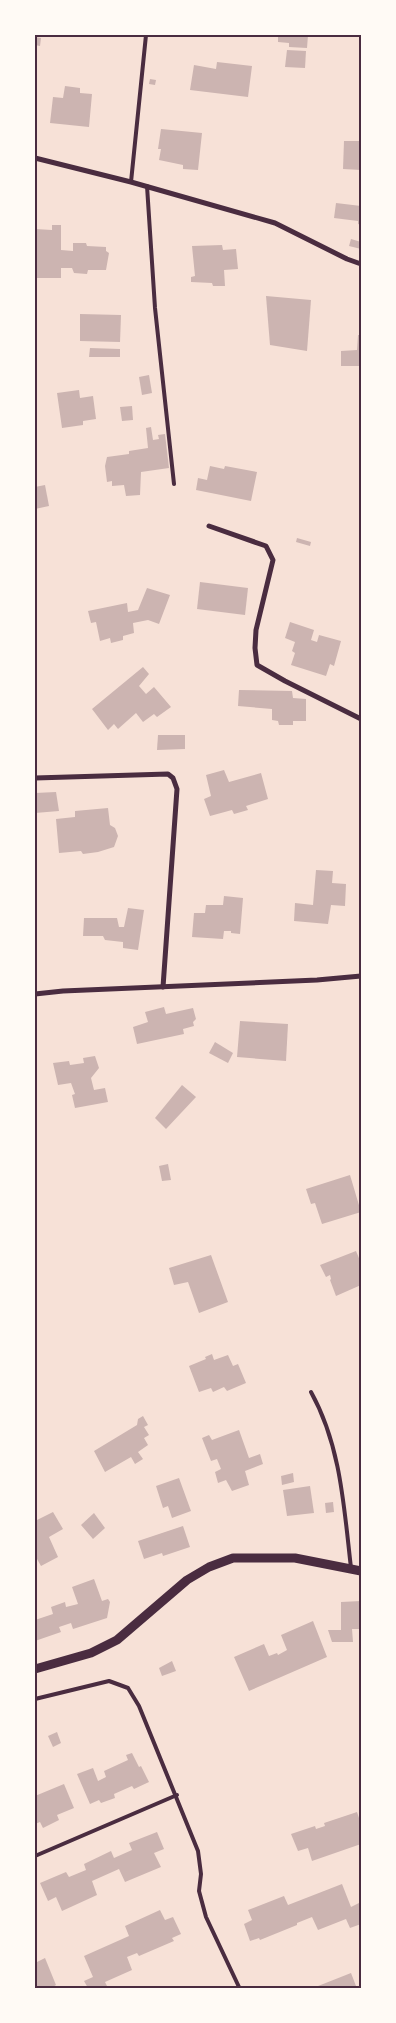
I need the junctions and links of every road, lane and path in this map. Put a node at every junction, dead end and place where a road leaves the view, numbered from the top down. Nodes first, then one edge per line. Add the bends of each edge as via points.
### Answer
1 (146, 35) edge
2 (35, 158) edge
3 (131, 182) junction
4 (147, 186) junction
5 (361, 264) edge
6 (174, 484) dead end
7 (209, 526) dead end
8 (361, 719) edge
9 (35, 778) edge
10 (361, 976) edge
11 (163, 987) junction
12 (35, 994) edge
13 (311, 1392) dead end
14 (351, 1568) junction
15 (361, 1571) edge
16 (35, 1669) edge
17 (35, 1699) edge
18 (177, 1796) junction
19 (35, 1856) edge
20 (239, 1988) edge

1 - 3 lane
2 - 3 street
3 - 4 street
4 - 5 street via 275,223
4 - 6 lane via 155,308
7 - 8 street via 266,546 273,560 256,630 254,648 257,665
9 - 11 street via 168,774 173,778 177,789
10 - 11 street
11 - 12 street
13 - 14 lane via 322,1413 341,1479
14 - 15 street
14 - 16 street via 295,1558 233,1558 187,1580 117,1640 91,1653
17 - 18 lane via 109,1681 128,1688 139,1706
18 - 19 lane
18 - 20 lane via 198,1851 199,1891 206,1917

